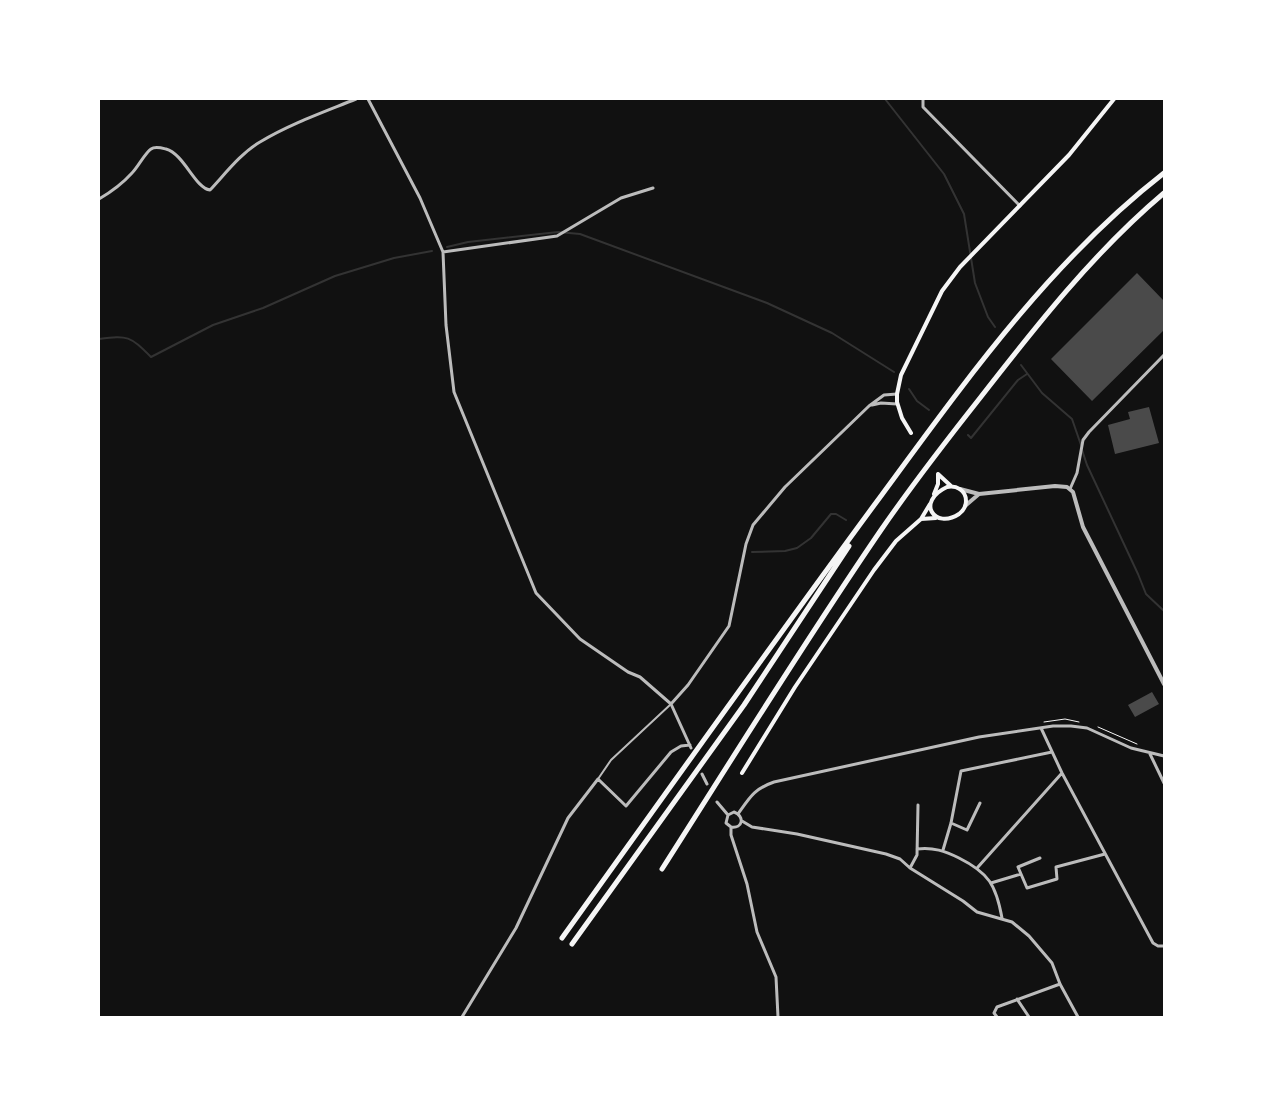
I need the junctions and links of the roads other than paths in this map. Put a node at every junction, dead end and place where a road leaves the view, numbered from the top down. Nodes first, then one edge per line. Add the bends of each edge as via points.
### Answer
1 (356, 99) edge
2 (368, 99) edge
3 (923, 99) edge
4 (1114, 99) edge
5 (1164, 173) edge
6 (653, 188) dead end
7 (1164, 193) edge
8 (99, 199) edge
9 (1020, 206) junction
10 (443, 252) junction
11 (1164, 355) edge
12 (896, 394) junction
13 (898, 404) junction
14 (869, 406) junction
15 (911, 434) dead end
16 (950, 486) junction
17 (958, 488) junction
18 (1070, 489) junction
19 (979, 494) junction
20 (934, 495) junction
21 (880, 497) junction
22 (930, 504) junction
23 (965, 506) junction
24 (939, 518) junction
25 (921, 519) junction
26 (1164, 684) edge
27 (671, 704) junction
28 (1041, 728) junction
29 (1052, 752) junction
30 (1150, 754) junction
31 (1164, 756) edge
32 (742, 773) dead end
33 (1062, 773) junction
34 (702, 774) dead end
35 (598, 779) junction
36 (1164, 783) edge
37 (707, 784) dead end
38 (717, 802) dead end
39 (980, 803) dead end
40 (918, 804) dead end
41 (738, 814) junction
42 (728, 815) junction
43 (742, 821) junction
44 (951, 823) junction
45 (731, 828) junction
46 (917, 849) junction
47 (943, 850) junction
48 (1105, 854) junction
49 (1040, 858) dead end
50 (978, 867) junction
51 (910, 868) junction
52 (662, 869) dead end
53 (1021, 874) junction
54 (991, 883) junction
55 (1002, 918) junction
56 (562, 938) dead end
57 (572, 944) dead end
58 (1164, 946) edge
59 (1060, 984) junction
60 (1017, 999) junction
61 (462, 1017) edge
62 (778, 1017) edge
63 (997, 1017) edge
64 (1029, 1017) edge
65 (1078, 1017) edge

1 - 8 street via 258,142 210,190 202,187 178,156 156,147 150,149 132,173
2 - 10 street via 420,198
3 - 9 street via 923,107
4 - 9 main road via 1069,155
5 - 21 highway via 1111,217 1043,286 988,352
6 - 10 street via 621,198 557,236
7 - 52 highway via 1083,273 1004,366 926,467 876,538
9 - 12 main road via 960,267 942,291 900,375
10 - 27 street via 446,325 454,392 536,593 580,639 640,677
11 - 18 street via 1083,440 1078,473
12 - 13 main road
12 - 14 street via 884,395
13 - 14 street
13 - 15 main road
14 - 27 street via 784,487 752,525 729,626
16 - 17 main road
16 - 20 main road
16 - 20 main road via 938,474
17 - 19 street
17 - 23 main road via 964,494
18 - 19 street via 1055,486
18 - 26 street via 1083,527
19 - 23 street
20 - 22 main road
21 - 56 highway
21 - 57 highway via 744,705
22 - 24 main road via 932,512
22 - 25 main road
23 - 24 main road via 952,518
24 - 25 main road
25 - 32 main road via 896,541 874,570
27 - 35 street via 617,754
27 - 35 street via 691,746 681,746 671,752 626,806
28 - 29 street
28 - 30 street via 1087,728
28 - 41 street via 980,737 774,782 754,791
29 - 33 street
29 - 44 street via 961,770
30 - 31 street
30 - 36 street
33 - 48 street
33 - 50 street
34 - 37 street
35 - 61 street via 568,818 516,928
38 - 42 street
39 - 44 street via 967,830
40 - 46 street
41 - 42 street
41 - 43 street
42 - 45 street via 726,823
43 - 45 street via 738,827
43 - 51 street via 752,827 886,854 900,859
44 - 47 street
45 - 62 street via 748,884 757,932 776,977
46 - 47 street
46 - 51 street
47 - 50 street
48 - 53 street via 1056,867 1057,879 1027,888
48 - 58 street via 1153,943
49 - 53 street via 1018,866
50 - 54 street
51 - 55 street via 977,912
53 - 54 street
54 - 55 street
55 - 59 street via 1029,936 1052,963
59 - 60 street
59 - 65 street
60 - 63 street via 997,1007 994,1012
60 - 64 street

